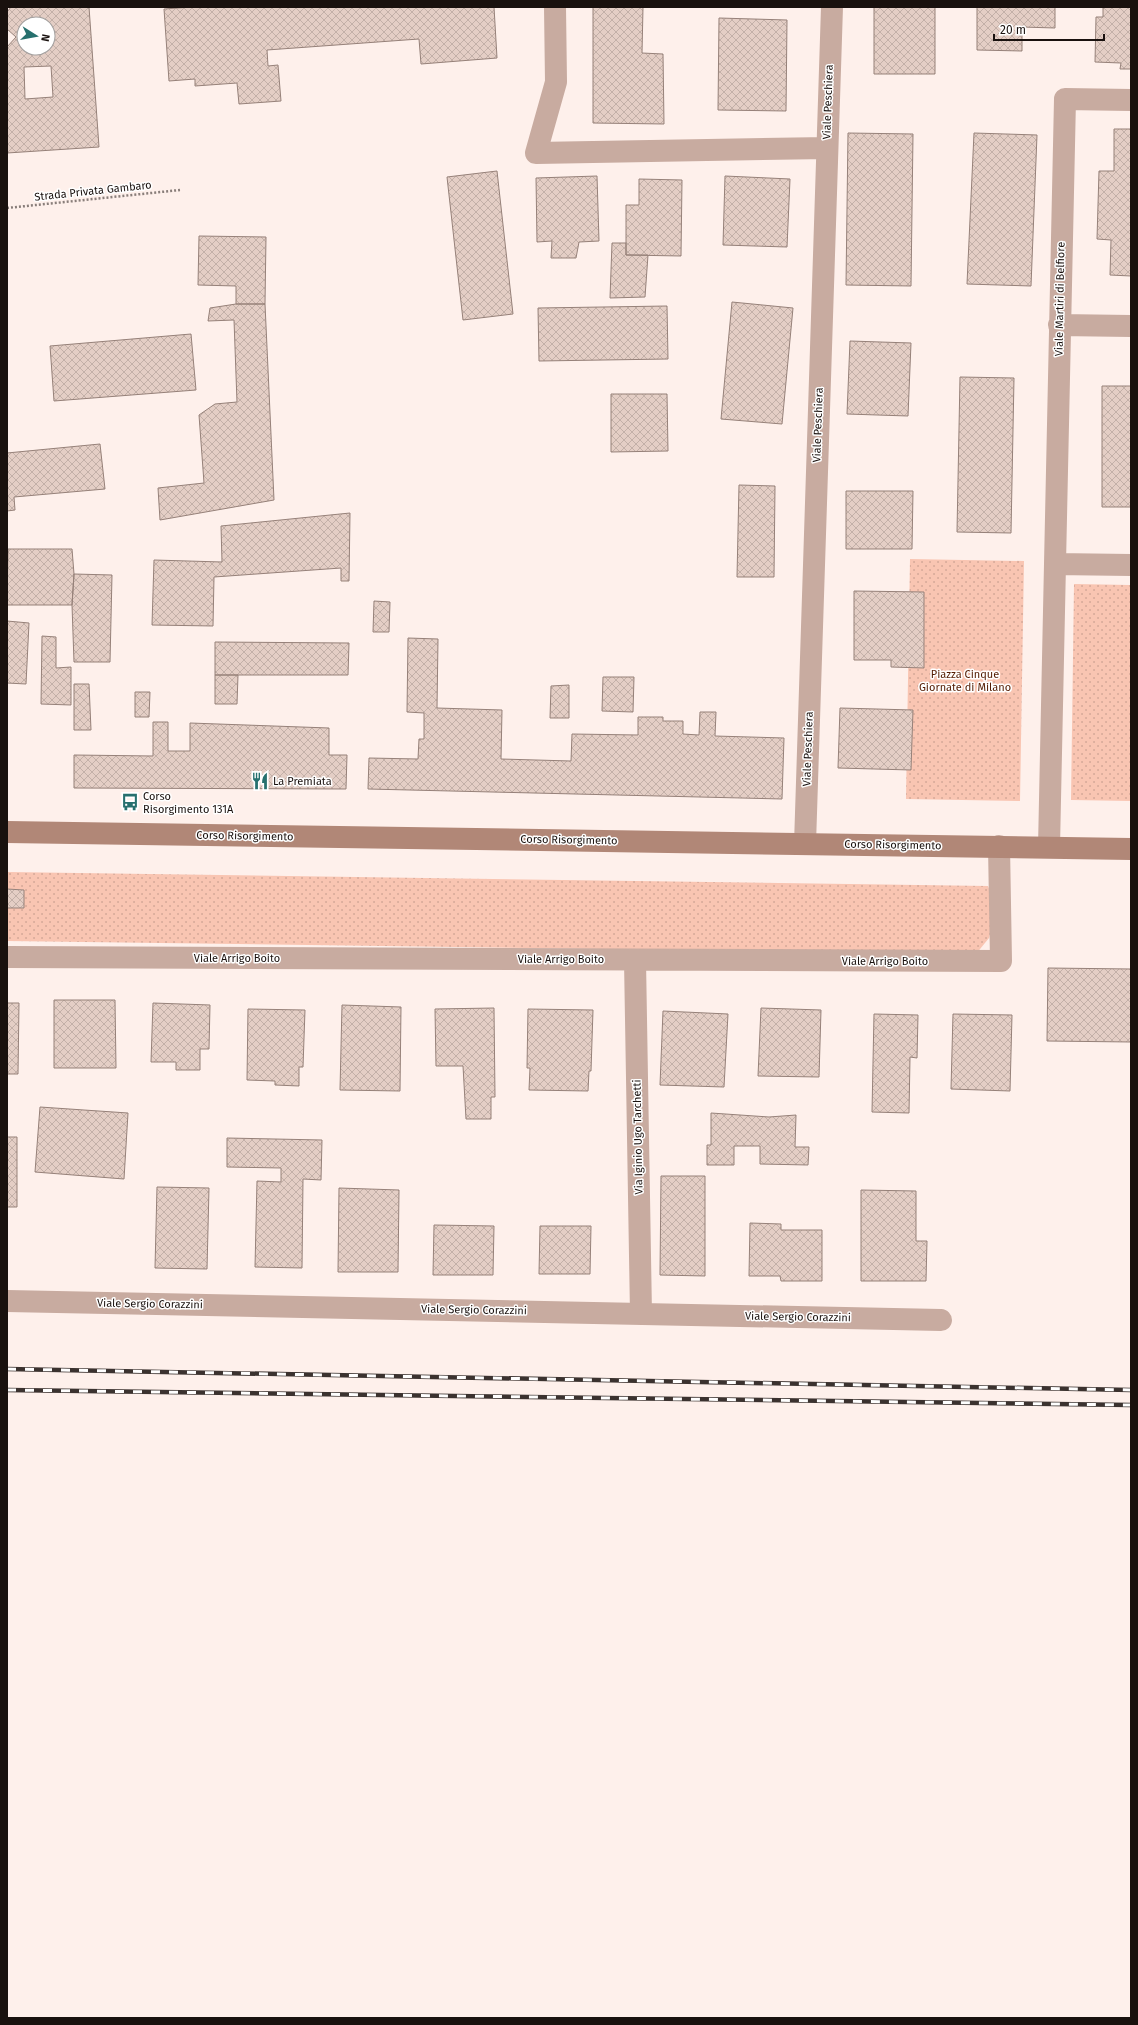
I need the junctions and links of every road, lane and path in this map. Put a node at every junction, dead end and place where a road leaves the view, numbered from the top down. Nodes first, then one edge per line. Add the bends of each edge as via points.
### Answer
1 (555, 7) edge
2 (832, 7) edge
3 (1131, 100) edge
4 (827, 148) junction
5 (180, 190) dead end
6 (7, 208) edge
7 (1059, 325) junction
8 (1131, 326) edge
9 (1054, 564) junction
10 (1131, 565) edge
11 (7, 832) edge
12 (805, 844) junction
13 (999, 846) junction
14 (1049, 848) junction
15 (1131, 849) edge
16 (7, 957) edge
17 (635, 960) junction
18 (7, 1301) edge
19 (641, 1314) junction
20 (941, 1320) dead end

1 - 4 street via 556,82 536,153
2 - 4 street, Viale Peschiera
3 - 7 street, Viale Martiri di Belfiore via 1065,99
4 - 12 street, Viale Peschiera
5 - 6 path, Strada Privata Gambaro
7 - 8 street
7 - 9 street, Viale Martiri di Belfiore
9 - 10 street
9 - 14 street
11 - 12 main road, Corso Risorgimento
12 - 13 main road, Corso Risorgimento
13 - 14 main road, Corso Risorgimento
13 - 17 street, Viale Arrigo Boito via 1001,961
14 - 15 main road, Corso Risorgimento
16 - 17 street, Viale Arrigo Boito
17 - 19 street, Via Iginio Ugo Tarchetti
18 - 19 street, Viale Sergio Corazzini
19 - 20 street, Viale Sergio Corazzini

